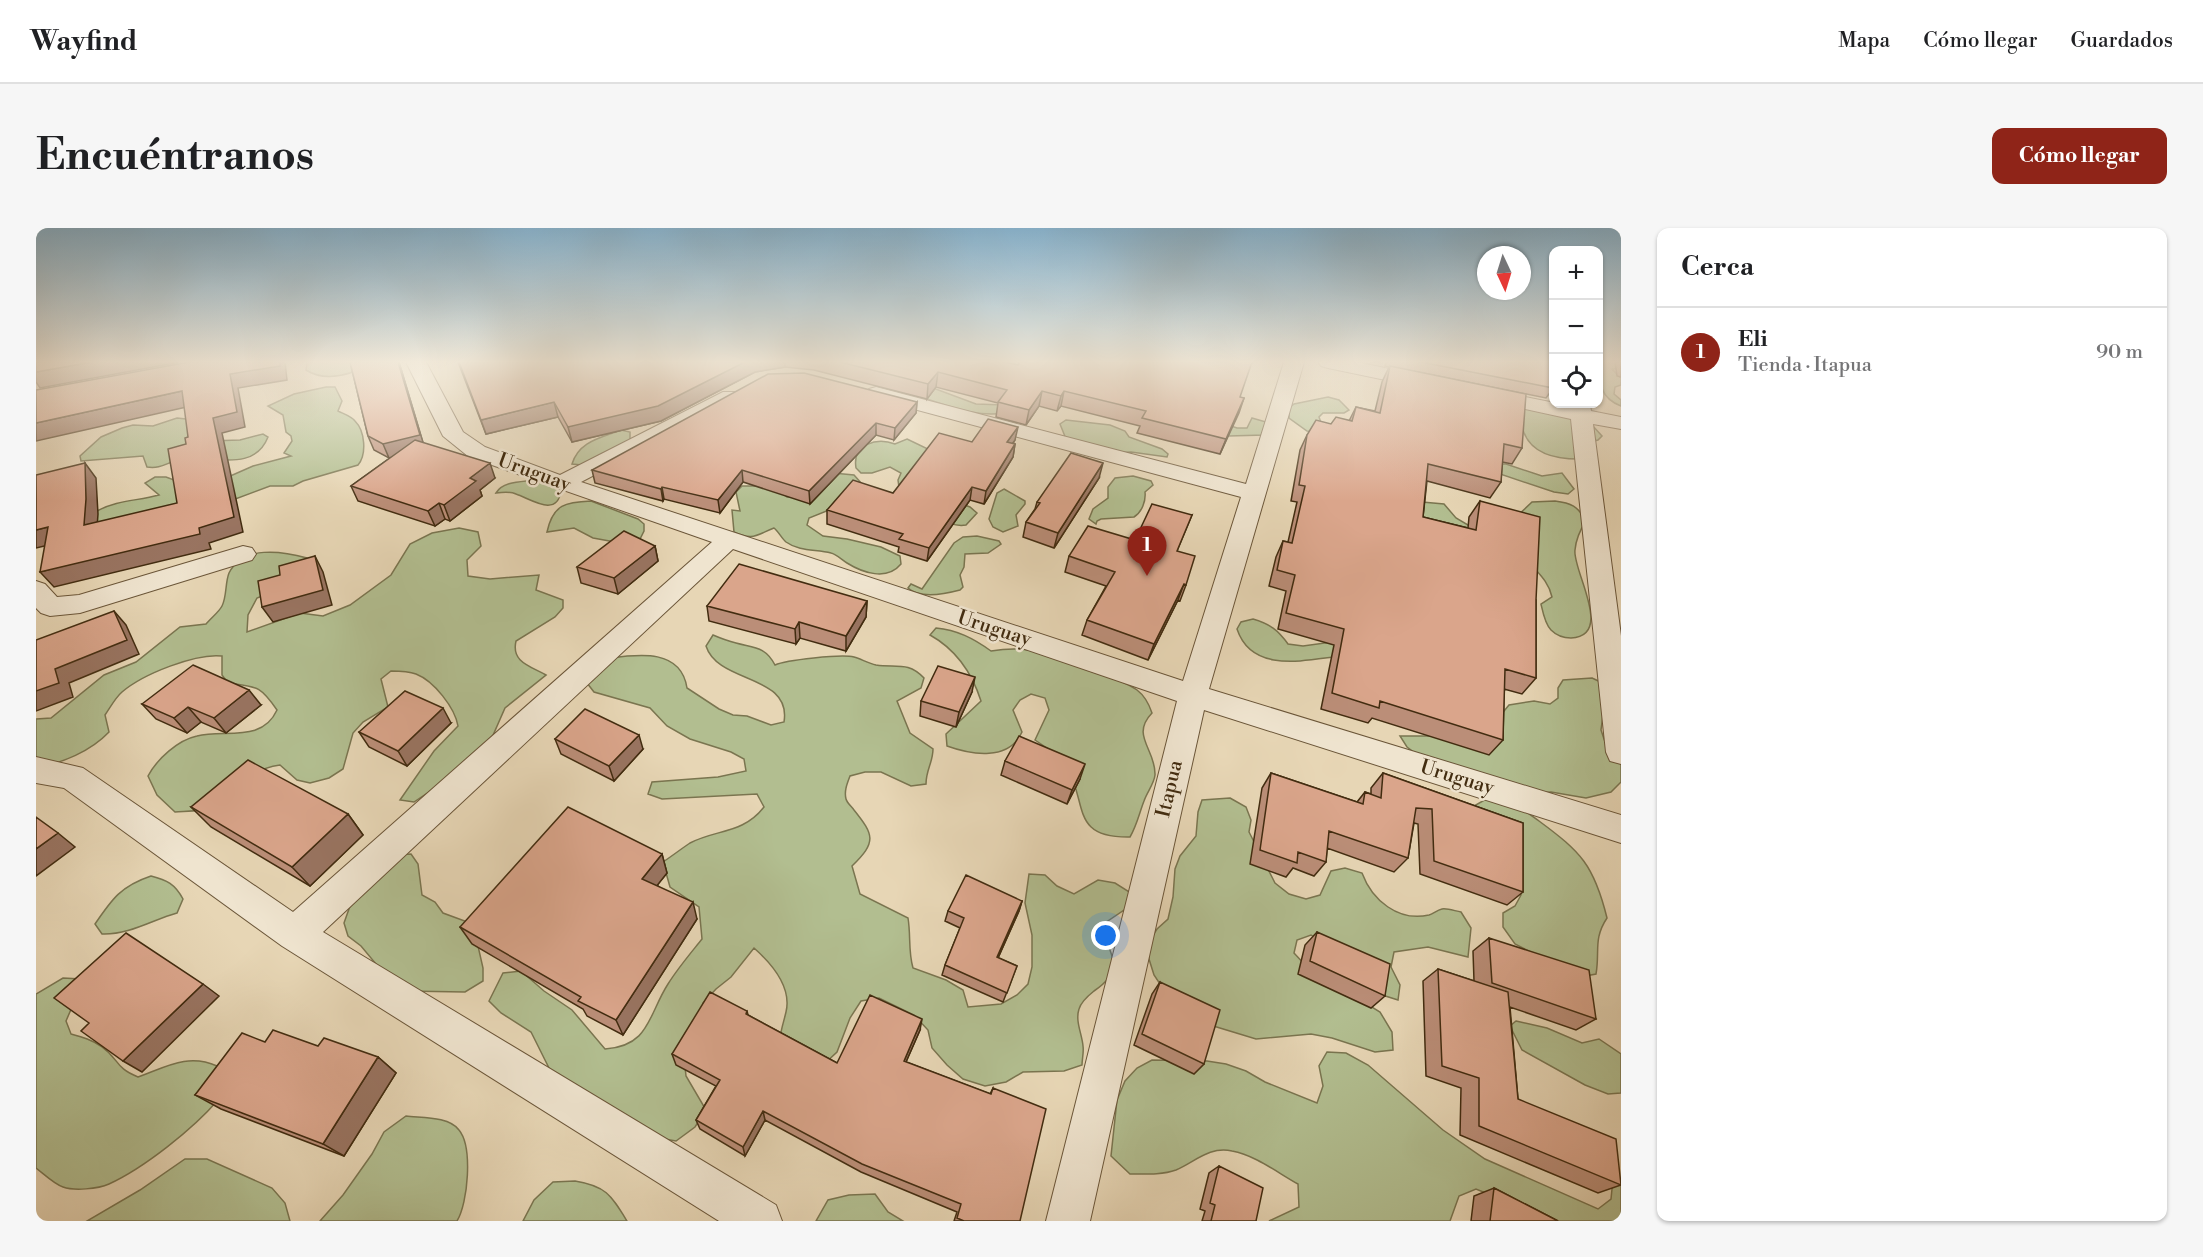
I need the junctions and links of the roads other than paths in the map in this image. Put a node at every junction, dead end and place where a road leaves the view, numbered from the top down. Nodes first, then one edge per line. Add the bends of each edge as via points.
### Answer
1 (440, 408) edge
2 (706, 408) edge
3 (933, 408) edge
4 (1279, 408) edge
5 (1580, 409) edge
6 (1621, 423) edge
7 (561, 483) junction
8 (1253, 493) junction
9 (729, 540) junction
10 (243, 554) dead end
11 (36, 590) edge
12 (1192, 695) junction
13 (1621, 752) edge
14 (36, 770) edge
15 (1621, 829) edge
16 (295, 934) junction
17 (760, 1221) edge
18 (1068, 1221) edge

1 - 7 street, Uruguay via 454,436 477,452
2 - 7 street
3 - 8 street
4 - 8 street, Itapua
5 - 6 street
5 - 13 street
7 - 9 street, Uruguay
8 - 12 street, Itapua
9 - 12 street, Uruguay
9 - 16 street
10 - 11 street via 80,604 50,607
12 - 15 street, Uruguay
12 - 18 street, Itapua
14 - 16 street via 72,777
16 - 17 street

